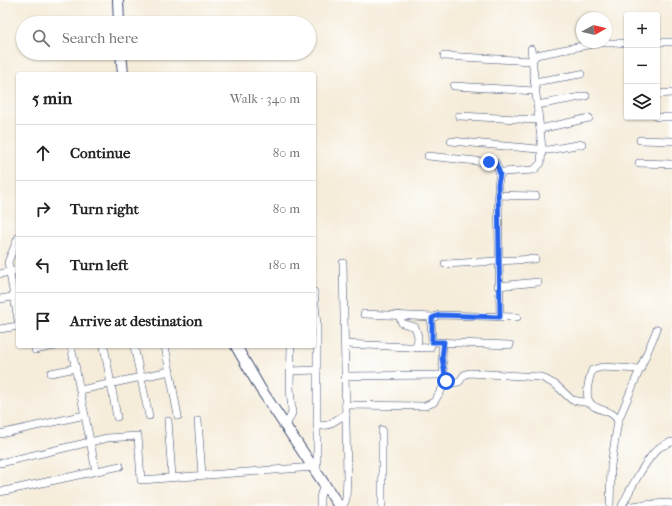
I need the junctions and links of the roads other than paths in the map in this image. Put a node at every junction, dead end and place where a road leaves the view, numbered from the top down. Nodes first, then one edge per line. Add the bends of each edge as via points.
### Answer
1 (118, 0) edge
2 (119, 16) edge
3 (660, 42) edge
4 (672, 42) edge
5 (624, 43) edge
6 (531, 49) dead end
7 (444, 56) dead end
8 (122, 60) edge
9 (532, 60) junction
10 (123, 72) edge
11 (582, 74) dead end
12 (534, 82) junction
13 (454, 86) dead end
14 (535, 91) junction
15 (672, 93) edge
16 (660, 94) edge
17 (586, 96) dead end
18 (537, 105) junction
19 (459, 116) dead end
20 (660, 117) edge
21 (672, 117) edge
22 (589, 118) dead end
23 (538, 120) junction
24 (540, 129) junction
25 (640, 140) dead end
26 (672, 140) edge
27 (451, 141) dead end
28 (582, 144) dead end
29 (542, 148) junction
30 (428, 156) dead end
31 (639, 163) dead end
32 (672, 164) edge
33 (500, 174) junction
34 (498, 195) junction
35 (536, 196) dead end
36 (16, 243) edge
37 (535, 259) dead end
38 (499, 260) junction
39 (343, 263) dead end
40 (445, 264) dead end
41 (16, 270) edge
42 (9, 272) junction
43 (0, 274) edge
44 (538, 282) dead end
45 (498, 286) junction
46 (15, 296) edge
47 (0, 299) edge
48 (364, 314) dead end
49 (398, 316) junction
50 (434, 317) junction
51 (500, 317) junction
52 (517, 317) dead end
53 (16, 326) edge
54 (0, 329) edge
55 (657, 329) dead end
56 (432, 342) junction
57 (444, 342) junction
58 (316, 344) edge
59 (345, 344) junction
60 (510, 345) dead end
61 (45, 348) edge
62 (71, 348) edge
63 (104, 348) edge
64 (134, 348) edge
65 (165, 348) edge
66 (237, 348) edge
67 (291, 348) edge
68 (417, 348) junction
69 (35, 350) dead end
70 (76, 368) junction
71 (641, 369) junction
72 (317, 370) junction
73 (170, 371) junction
74 (291, 371) junction
75 (51, 373) dead end
76 (445, 375) junction
77 (346, 376) junction
78 (141, 378) junction
79 (111, 383) junction
80 (445, 384) junction
81 (80, 390) junction
82 (590, 403) junction
83 (346, 405) junction
84 (346, 414) junction
85 (85, 416) junction
86 (149, 416) dead end
87 (178, 416) dead end
88 (117, 417) dead end
89 (168, 421) dead end
90 (198, 421) dead end
91 (618, 421) junction
92 (286, 426) junction
93 (318, 426) junction
94 (382, 430) dead end
95 (0, 434) edge
96 (672, 442) edge
97 (90, 443) junction
98 (0, 463) edge
99 (120, 466) dead end
100 (315, 470) junction
101 (96, 471) junction
102 (202, 475) junction
103 (172, 477) junction
104 (324, 484) junction
105 (0, 492) edge
106 (672, 504) edge
107 (320, 506) edge
108 (339, 506) edge
109 (343, 506) edge
110 (382, 506) edge
111 (610, 506) edge
112 (622, 506) edge
113 (631, 506) edge

1 - 2 main road
3 - 4 street
5 - 9 street via 585,45 536,55
6 - 9 street
7 - 9 street
8 - 10 main road
9 - 12 street
11 - 12 street
12 - 14 street
13 - 14 street
14 - 18 street
15 - 16 street
17 - 18 street
18 - 23 street
19 - 23 street
20 - 21 street
22 - 24 street
23 - 24 street
24 - 29 street
25 - 26 street
27 - 29 street
28 - 29 street via 548,150
29 - 33 street via 541,163 534,170
30 - 33 street via 493,161
31 - 32 street
33 - 34 street
34 - 35 street
34 - 38 street
36 - 42 street via 8,262
37 - 38 street
38 - 40 street
38 - 45 street
39 - 59 street
41 - 42 street
42 - 43 street
42 - 46 street
44 - 45 street
45 - 51 street
46 - 47 street
48 - 49 street
49 - 50 street
49 - 68 street via 402,322 415,327 418,336
50 - 51 street
50 - 56 street via 431,326
51 - 52 street
53 - 54 street
55 - 71 street
56 - 57 street
56 - 68 street via 430,348
57 - 60 street
57 - 76 street via 442,358
58 - 72 street
59 - 68 street
59 - 77 street
61 - 69 street
62 - 70 street
63 - 79 street
64 - 78 street
65 - 73 street
66 - 92 main road
67 - 74 street
70 - 75 street
70 - 81 street
71 - 82 street via 602,367 592,370 587,395
71 - 91 street
72 - 74 street
72 - 93 street
73 - 78 street
73 - 87 street
74 - 92 street via 292,413
76 - 77 street
76 - 80 street
77 - 83 street
78 - 79 street
78 - 86 street
79 - 81 street
79 - 88 street
80 - 82 street via 459,382 469,373 540,377 556,385 572,400
80 - 83 street via 434,402 428,406
81 - 85 street
82 - 91 street via 593,408 612,414
83 - 84 street
84 - 93 street via 328,425
84 - 109 street via 347,493
85 - 95 street
85 - 97 street
89 - 103 street
90 - 102 street
91 - 111 street via 610,470
92 - 100 main road
93 - 100 street
94 - 110 street
96 - 112 street via 660,447 648,462 634,481
97 - 98 street
97 - 101 street
97 - 103 street via 107,438 138,436 141,480
99 - 101 street
100 - 102 street
100 - 104 main road
101 - 105 street
102 - 103 street
104 - 107 street
104 - 108 main road
106 - 113 street

